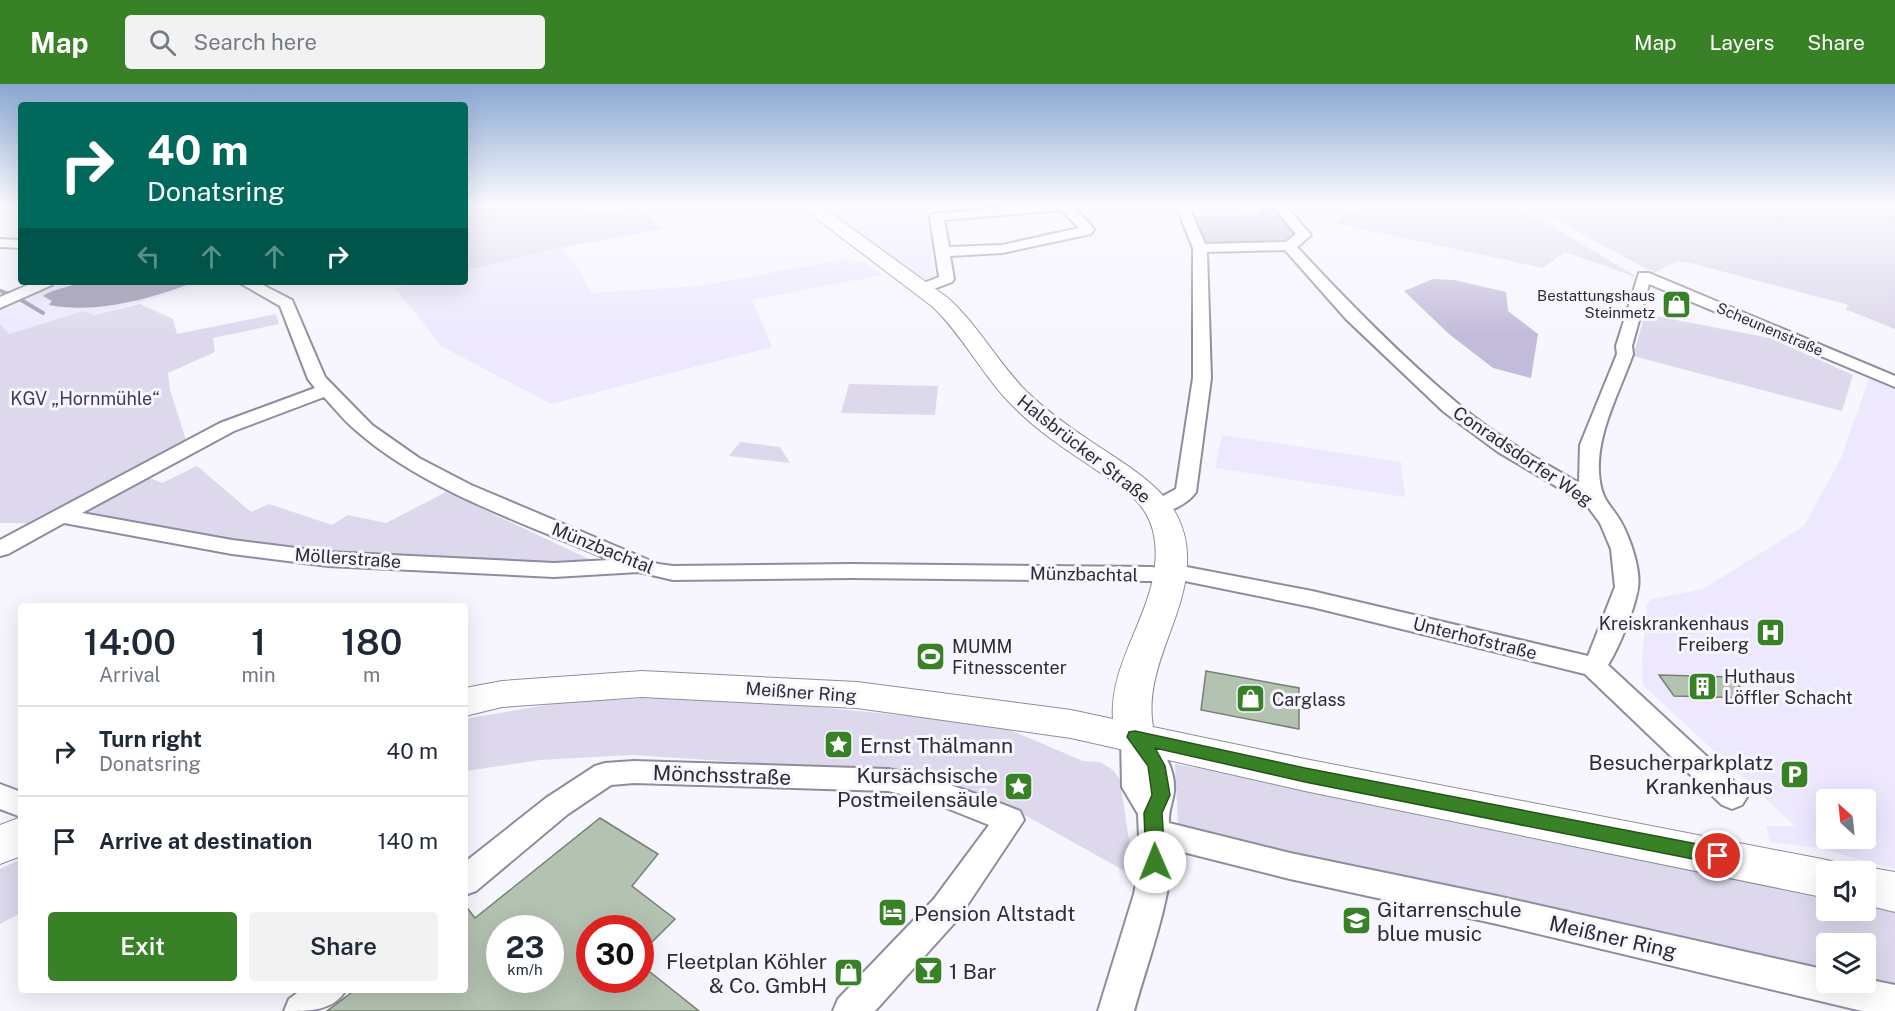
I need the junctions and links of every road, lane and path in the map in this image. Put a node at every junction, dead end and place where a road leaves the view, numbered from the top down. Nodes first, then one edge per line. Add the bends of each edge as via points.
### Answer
1 (867, 249) edge
2 (997, 249) edge
3 (1200, 249) edge
4 (1292, 249) edge
5 (943, 252) joint
6 (39, 285) edge
7 (251, 285) edge
8 (921, 289) junction
9 (2, 302) edge
10 (1895, 382) edge
11 (326, 390) junction
12 (1593, 500) junction
13 (1158, 508) junction
14 (60, 516) junction
15 (0, 549) edge
16 (639, 565) junction
17 (1171, 575) junction
18 (1594, 667) junction
19 (468, 701) edge
20 (1135, 737) junction
21 (0, 796) edge
22 (1732, 796) dead end
23 (18, 804) edge
24 (1154, 823) junction
25 (18, 837) edge
26 (0, 846) edge
27 (1816, 877) edge
28 (468, 879) edge
29 (1876, 888) edge
30 (1895, 892) edge
31 (324, 993) edge
32 (1895, 1002) edge
33 (302, 1011) edge
34 (851, 1011) edge
35 (1116, 1011) edge

1 - 8 main road, Halsbrücker Straße
2 - 5 street
3 - 13 street via 1202,378 1186,492
4 - 12 street, Conradsdorfer Weg via 1352,316 1451,408 1505,448
5 - 8 street via 947,279
6 - 9 street
7 - 11 street, Münzbachtal via 287,303 317,379
8 - 13 main road, Halsbrücker Straße via 948,310 1024,403 1134,484
10 - 12 street, Scheunenstraße via 1644,276 1625,354 1590,445
11 - 14 street via 227,427
11 - 16 street, Münzbachtal via 365,429 412,462 464,489
12 - 18 street, Conradsdorfer Weg via 1610,522 1622,549 1627,587 1604,651
13 - 17 main road, Halsbrücker Straße via 1171,542
14 - 15 street
14 - 16 street, Möllerstraße via 328,560 554,570
16 - 17 street, Münzbachtal via 673,573
17 - 18 street, Unterhofstraße via 1312,598
17 - 20 main road, Halsbrücker Straße via 1134,693
18 - 22 street, Unterhofstraße
19 - 20 main road, Meißner Ring via 502,694 642,684 760,688 857,695 1071,724
20 - 24 street via 1137,787
20 - 27 main road, Meißner Ring via 1305,775
21 - 23 street
24 - 32 street, Meißner Ring via 1290,866
24 - 35 street via 1155,862 1150,894
25 - 26 main road
28 - 34 street, Mönchsstraße via 557,806 605,774 634,771 888,780 951,796 1009,820 946,909
29 - 30 main road
31 - 33 street

